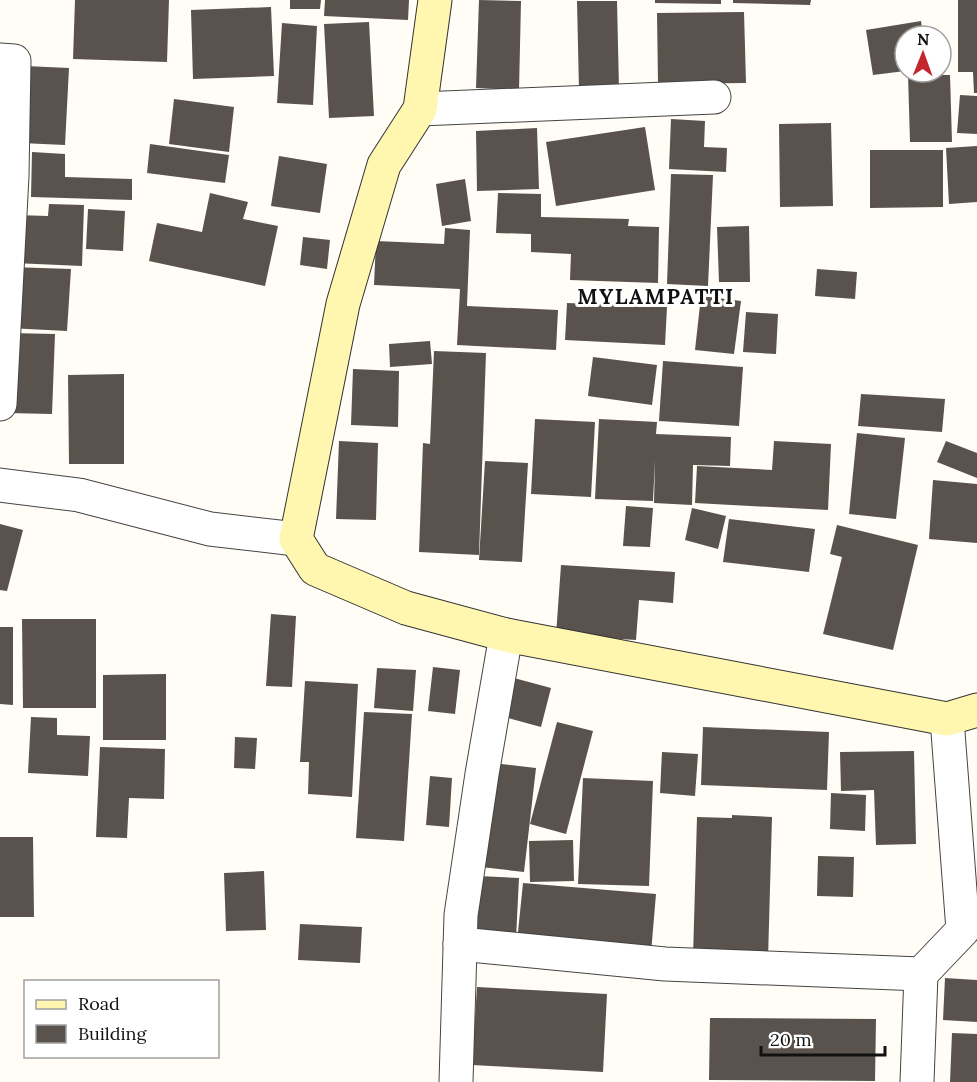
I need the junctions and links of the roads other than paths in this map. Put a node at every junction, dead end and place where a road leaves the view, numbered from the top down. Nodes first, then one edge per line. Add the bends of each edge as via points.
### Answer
1 (435, 0) edge
2 (0, 60) edge
3 (714, 97) dead end
4 (420, 109) junction
5 (6, 175) edge
6 (0, 404) edge
7 (0, 485) edge
8 (296, 538) junction
9 (506, 635) junction
10 (962, 714) edge
11 (970, 930) edge
12 (460, 944) junction
13 (921, 974) junction
14 (456, 1082) edge
15 (916, 1082) edge

1 - 4 street
2 - 5 street via 14,61
3 - 4 street
4 - 8 street via 384,165 343,304
5 - 6 street
7 - 8 street via 79,495 210,530
8 - 9 street via 315,569 406,608
9 - 10 street
9 - 12 street via 461,915
10 - 11 street
11 - 13 street
12 - 13 street via 665,964
12 - 14 street
13 - 15 street

